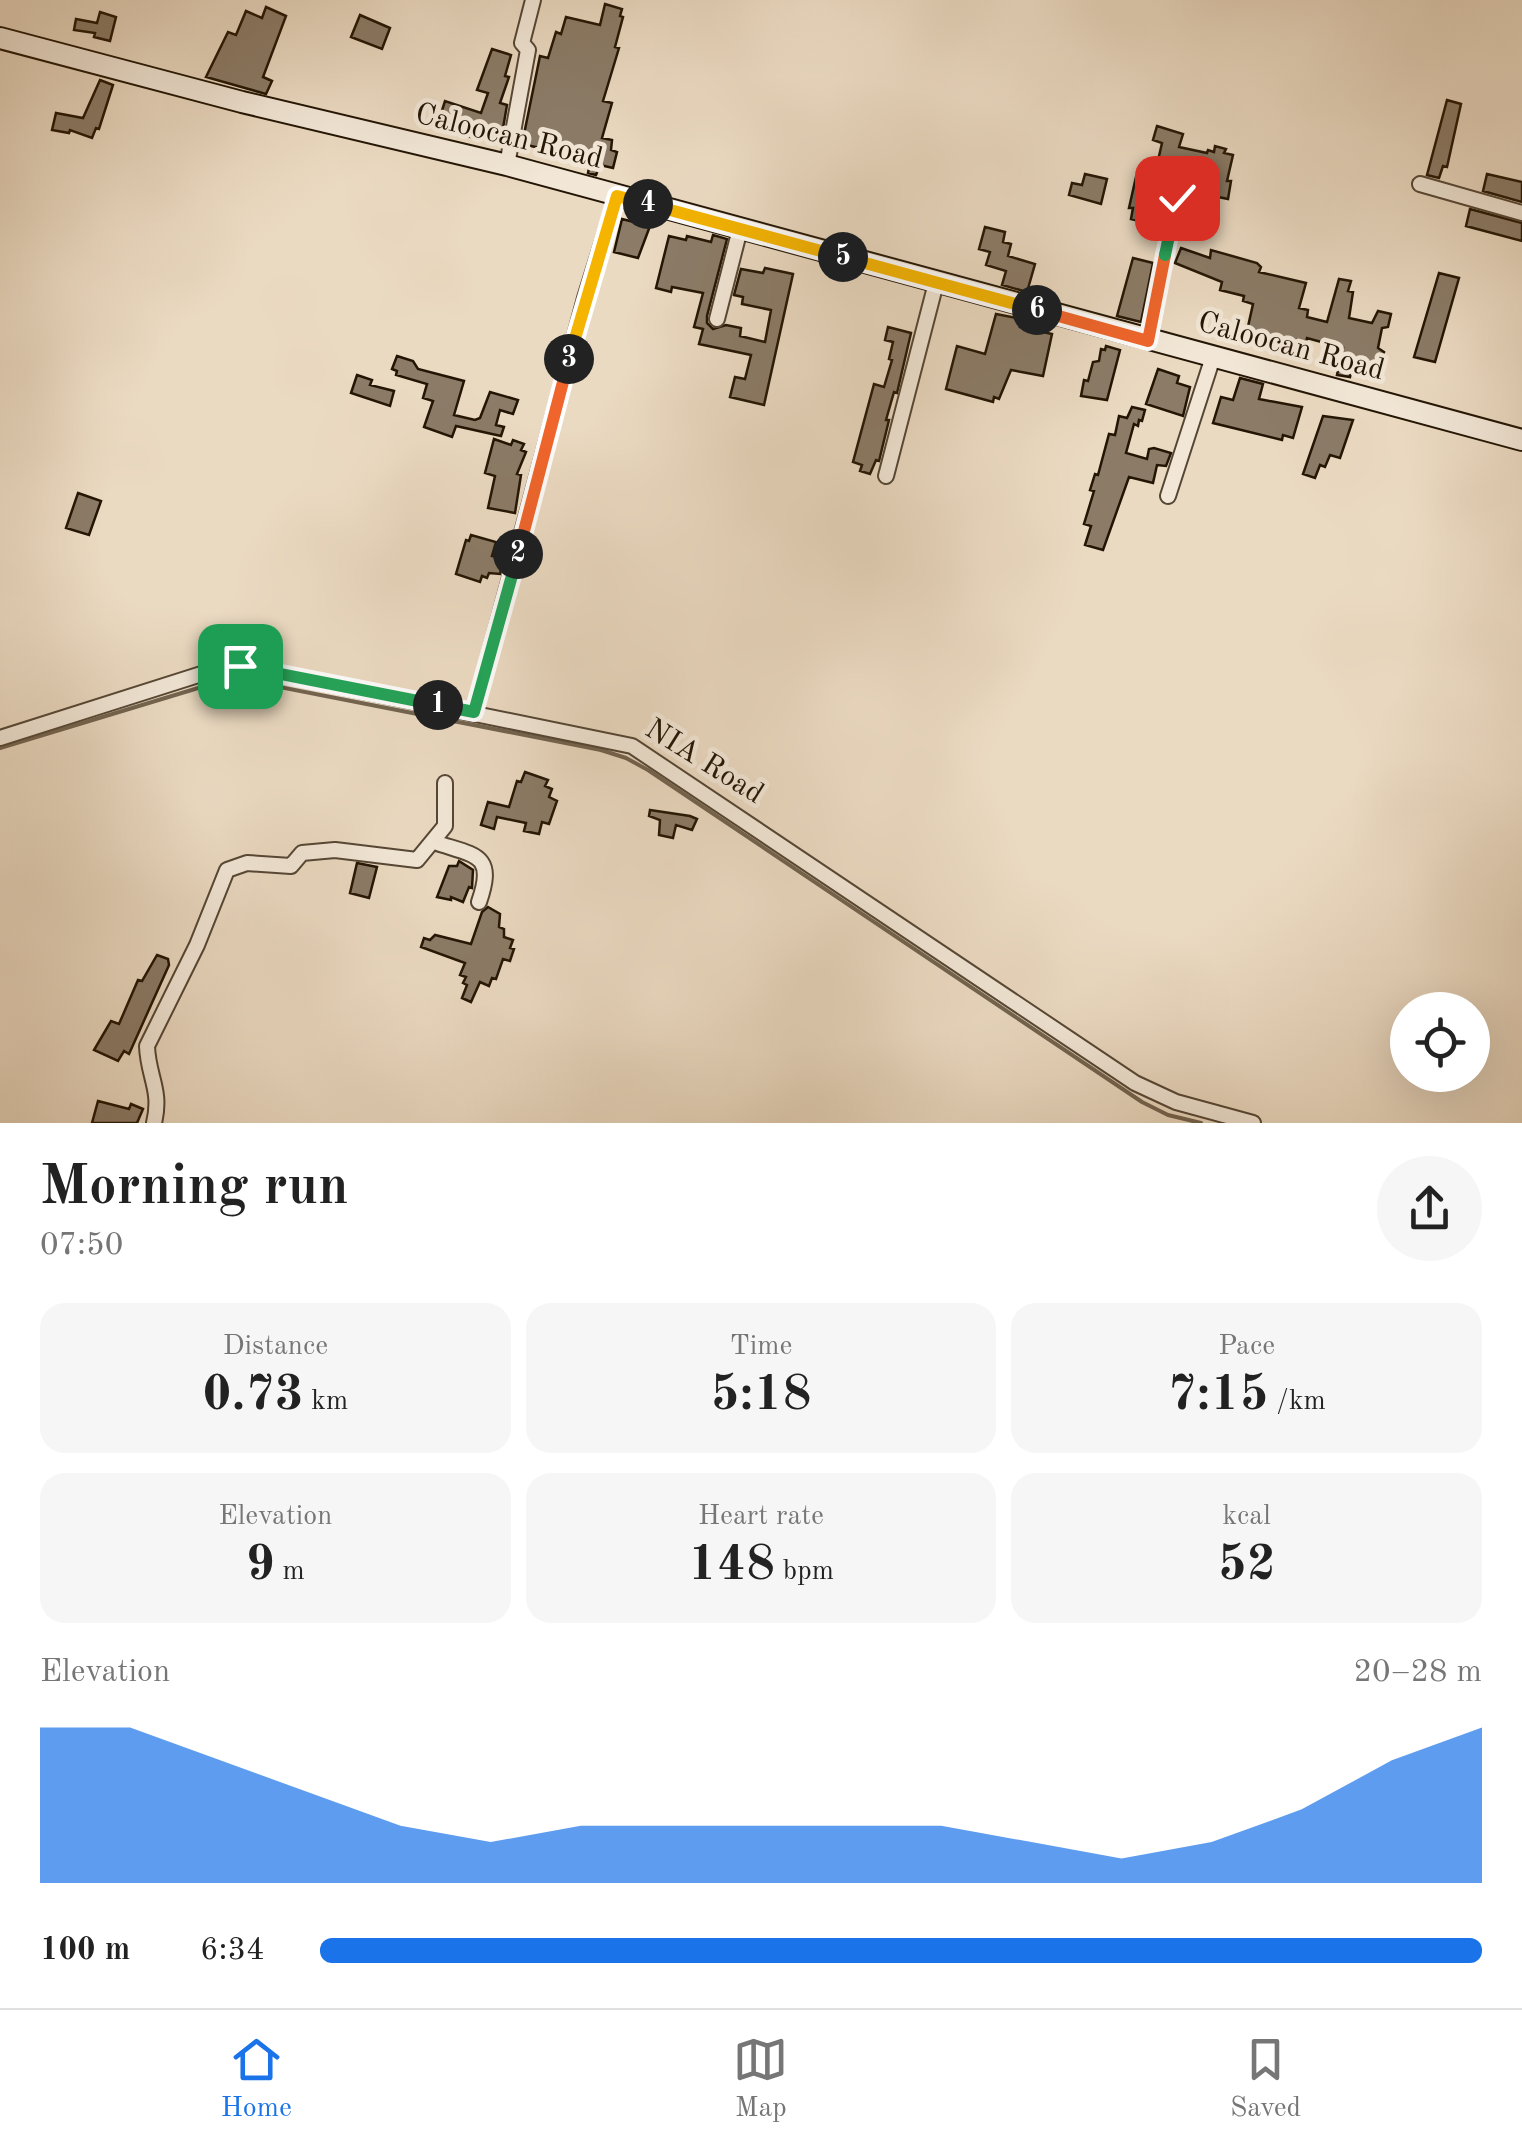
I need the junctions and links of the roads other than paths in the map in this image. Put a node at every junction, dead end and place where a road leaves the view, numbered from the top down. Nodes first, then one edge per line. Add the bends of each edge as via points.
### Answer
1 (532, 0) edge
2 (0, 38) edge
3 (507, 165) junction
4 (1420, 184) dead end
5 (617, 196) junction
6 (1177, 198) dead end
7 (1522, 213) edge
8 (740, 230) junction
9 (936, 283) junction
10 (718, 319) dead end
11 (1148, 341) junction
12 (1213, 357) junction
13 (1522, 440) edge
14 (886, 476) dead end
15 (1168, 496) dead end
16 (474, 712) junction
17 (0, 738) edge
18 (445, 783) dead end
19 (434, 842) junction
20 (479, 902) dead end
21 (154, 1123) edge
22 (1253, 1123) edge

1 - 3 street
2 - 3 street, Caloocan Road
3 - 5 street, Caloocan Road
4 - 7 street
5 - 8 street, Caloocan Road
5 - 16 street
6 - 11 street
8 - 9 street, Caloocan Road
8 - 10 street
9 - 11 street, Caloocan Road
9 - 14 street
11 - 12 street, Caloocan Road
12 - 13 street, Caloocan Road
12 - 15 street
16 - 17 street, NIA Road via 240,666
16 - 22 street, NIA Road via 632,746 1135,1083
18 - 19 street via 445,826
19 - 20 street via 479,857 486,866
19 - 21 street via 411,861 335,850 302,852 291,866 247,863 227,870 147,1046 160,1100

